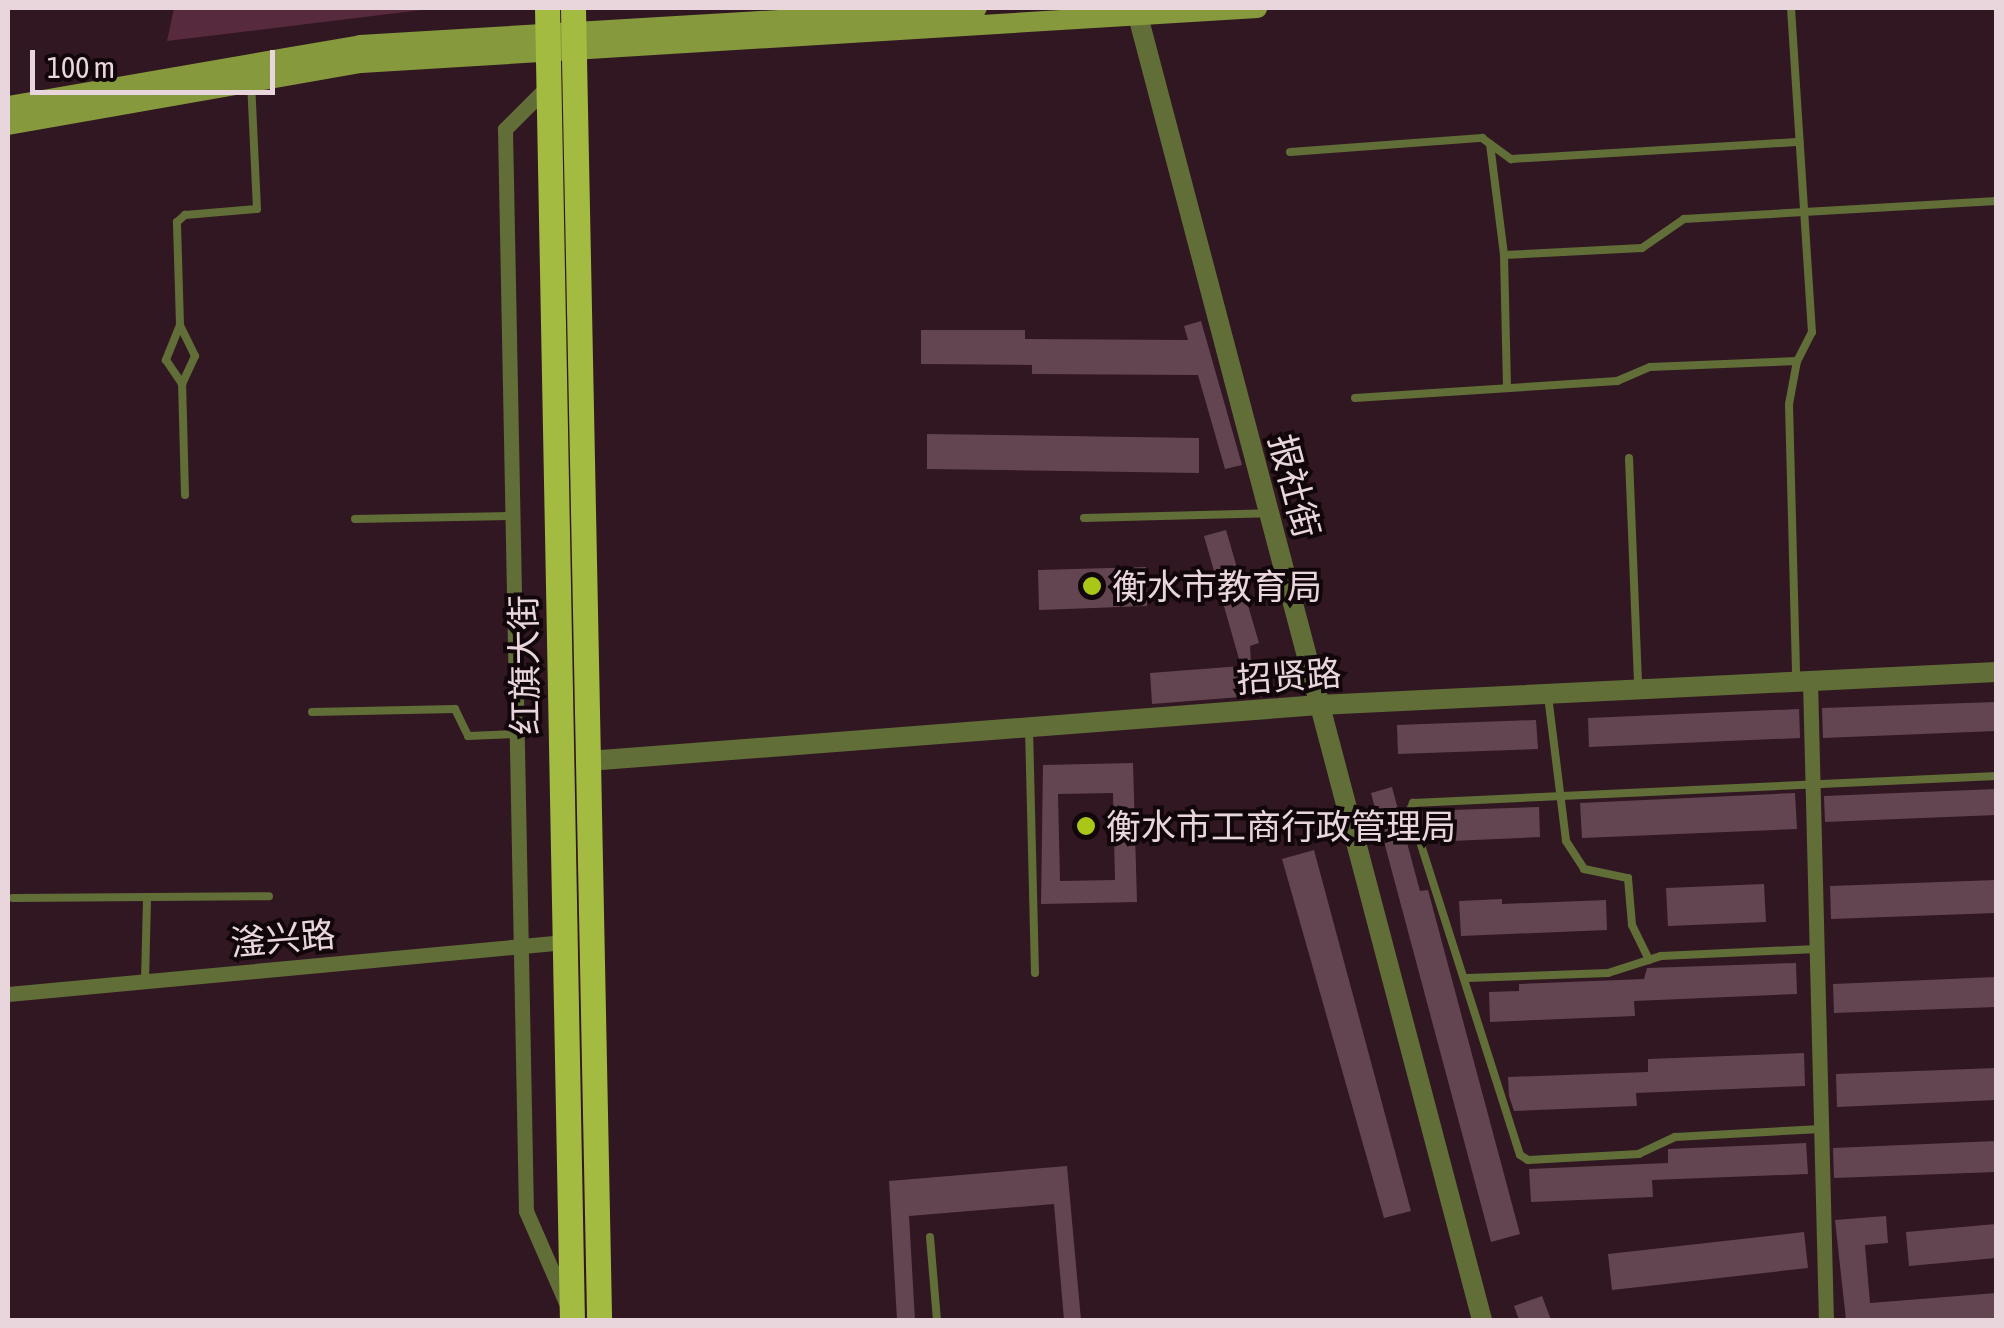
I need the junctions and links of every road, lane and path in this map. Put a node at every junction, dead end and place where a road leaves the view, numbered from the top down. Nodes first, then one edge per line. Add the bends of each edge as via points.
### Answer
1 (977, 8) edge
2 (1257, 8) edge
3 (1791, 8) edge
4 (1138, 16) junction
5 (573, 30) edge
6 (547, 31) edge
7 (250, 79) junction
8 (548, 86) junction
9 (8, 106) edge
10 (8, 126) edge
11 (1490, 142) junction
12 (1800, 142) junction
13 (1290, 152) dead end
14 (1996, 201) edge
15 (1804, 212) junction
16 (1504, 255) junction
17 (180, 324) junction
18 (1797, 361) junction
19 (182, 384) junction
20 (1507, 388) junction
21 (1356, 398) dead end
22 (1630, 458) dead end
23 (185, 495) dead end
24 (1269, 513) junction
25 (512, 516) junction
26 (1084, 518) dead end
27 (355, 519) dead end
28 (1996, 672) edge
29 (1803, 682) junction
30 (1638, 690) junction
31 (1548, 694) junction
32 (1319, 705) junction
33 (312, 712) dead end
34 (1029, 728) junction
35 (516, 734) junction
36 (588, 761) junction
37 (1996, 776) edge
38 (1812, 784) junction
39 (1557, 794) junction
40 (147, 896) junction
41 (269, 896) dead end
42 (13, 898) dead end
43 (565, 942) junction
44 (520, 946) junction
45 (1817, 949) junction
46 (1649, 960) junction
47 (1034, 973) dead end
48 (1467, 978) junction
49 (146, 981) junction
50 (8, 994) edge
51 (1821, 1129) junction
52 (930, 1236) dead end
53 (572, 1319) edge
54 (598, 1320) edge
55 (937, 1320) edge
56 (1482, 1320) edge
57 (1826, 1320) edge

1 - 5 main road
2 - 4 main road
3 - 12 lane
4 - 5 main road
4 - 24 street, 报社街
5 - 6 main road
5 - 36 main road, 红旗大街
6 - 7 main road
6 - 8 main road, 红旗大街
6 - 9 main road via 318,50
7 - 10 main road
7 - 17 lane via 258,209 185,214 176,222
8 - 25 street via 505,129
8 - 43 main road, 红旗大街
11 - 12 lane via 1511,159
11 - 13 lane
11 - 16 lane
12 - 15 lane
14 - 15 lane
15 - 16 lane via 1684,219 1642,248
15 - 18 lane via 1812,332
16 - 20 lane
17 - 19 lane via 196,356
17 - 19 lane via 166,360
18 - 20 lane via 1650,368 1617,381
18 - 29 lane via 1789,404
19 - 23 lane
20 - 21 lane
22 - 30 lane
24 - 26 lane
24 - 32 street, 报社街
25 - 27 lane
25 - 35 street
28 - 29 street, 招贤路
29 - 30 street, 招贤路
29 - 38 street
30 - 31 street, 招贤路
31 - 32 street, 招贤路
31 - 39 lane
32 - 34 street, 招贤路
32 - 56 street, 报社街
33 - 35 lane via 455,710 468,736
34 - 36 street, 招贤路
34 - 47 lane
35 - 44 street
36 - 54 main road, 红旗大街
37 - 38 lane
38 - 39 lane
38 - 45 street
39 - 46 lane via 1575,858 1584,868 1628,878 1632,925
39 - 48 lane via 1413,803
40 - 41 lane
40 - 42 lane
40 - 49 lane
43 - 44 street, 滏兴路
43 - 53 main road, 红旗大街
44 - 49 street, 滏兴路
44 - 53 street via 526,1211
45 - 46 lane
45 - 51 street
46 - 48 lane via 1608,973
48 - 51 lane via 1514,1144 1528,1160 1639,1154 1676,1136
49 - 50 street, 滏兴路
51 - 57 street
52 - 55 lane

